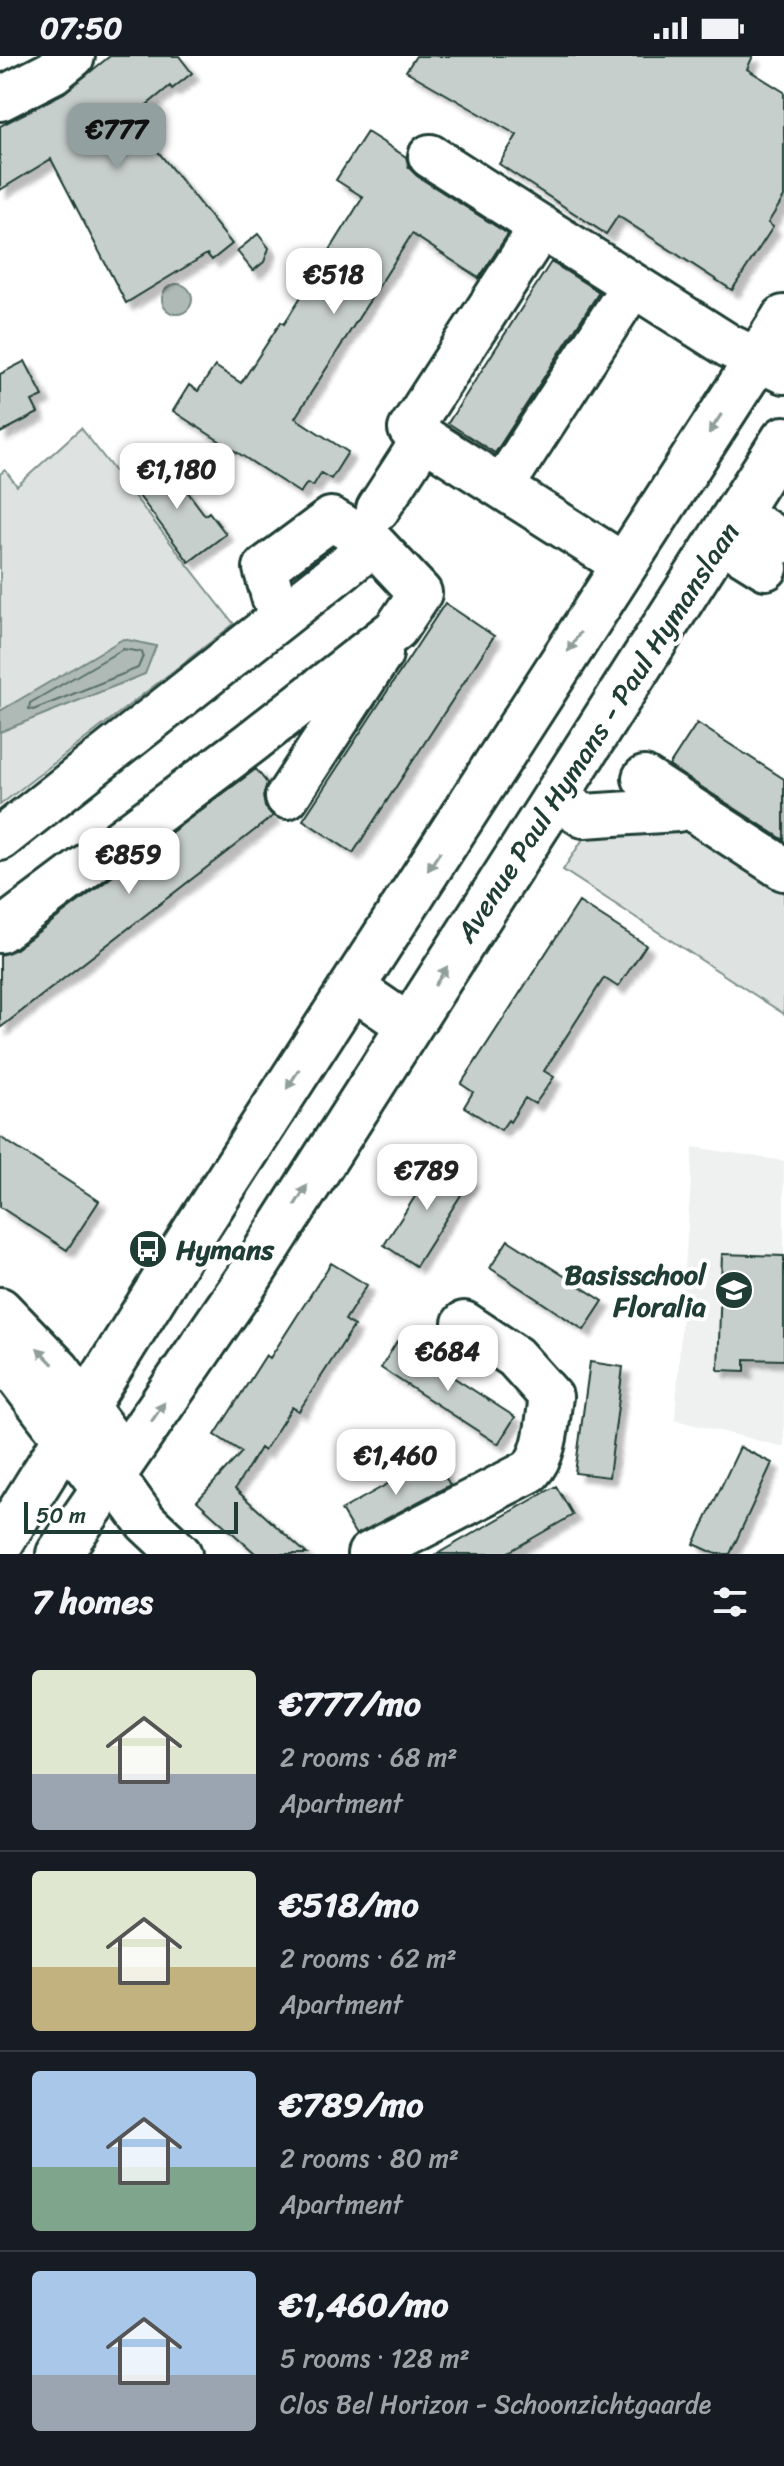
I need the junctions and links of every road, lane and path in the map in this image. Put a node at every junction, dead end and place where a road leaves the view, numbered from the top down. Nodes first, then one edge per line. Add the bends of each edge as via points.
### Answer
1 (73, 56) edge
2 (0, 99) edge
3 (430, 156) dead end
4 (541, 227) junction
5 (633, 285) junction
6 (784, 318) edge
7 (771, 365) edge
8 (424, 438) junction
9 (784, 439) edge
10 (502, 487) junction
11 (376, 527) junction
12 (729, 527) junction
13 (774, 555) dead end
14 (624, 565) junction
15 (396, 629) junction
16 (644, 778) dead end
17 (287, 797) dead end
18 (556, 798) junction
19 (681, 804) junction
20 (0, 839) edge
21 (784, 869) edge
22 (0, 931) edge
23 (352, 987) junction
24 (409, 1026) junction
25 (0, 1309) edge
26 (464, 1323) dead end
27 (0, 1358) edge
28 (76, 1423) junction
29 (113, 1476) junction
30 (0, 1544) edge
31 (59, 1554) edge
32 (180, 1554) edge
33 (369, 1554) edge

1 - 2 street
3 - 4 street
4 - 5 street
4 - 8 street via 410,429
5 - 7 street via 729,346
5 - 10 street
6 - 7 main road
7 -> 14 main road
8 - 10 street
8 - 11 street
9 - 12 main road, Avenue Paul Hymans - Paul Hymanslaan
10 - 14 street
11 - 15 street via 420,593
11 - 20 street via 285,614
12 - 13 street
12 - 18 main road, Avenue Paul Hymans - Paul Hymanslaan
14 -> 23 main road
15 - 17 street
15 - 22 street
16 - 19 street
18 - 19 street via 584,816 677,810
24 -> 18 main road, Avenue Paul Hymans - Paul Hymanslaan
19 - 21 street
23 - 24 street
23 -> 28 main road
29 -> 24 main road, Avenue Paul Hymans - Paul Hymanslaan via 250,1276
28 -> 25 street via 59,1370
26 - 33 street via 515,1357 551,1397 537,1464
27 - 28 street
28 - 29 street via 95,1478
28 - 30 main road
29 - 31 main road, Avenue Paul Hymans - Paul Hymanslaan
29 - 32 street via 146,1522

